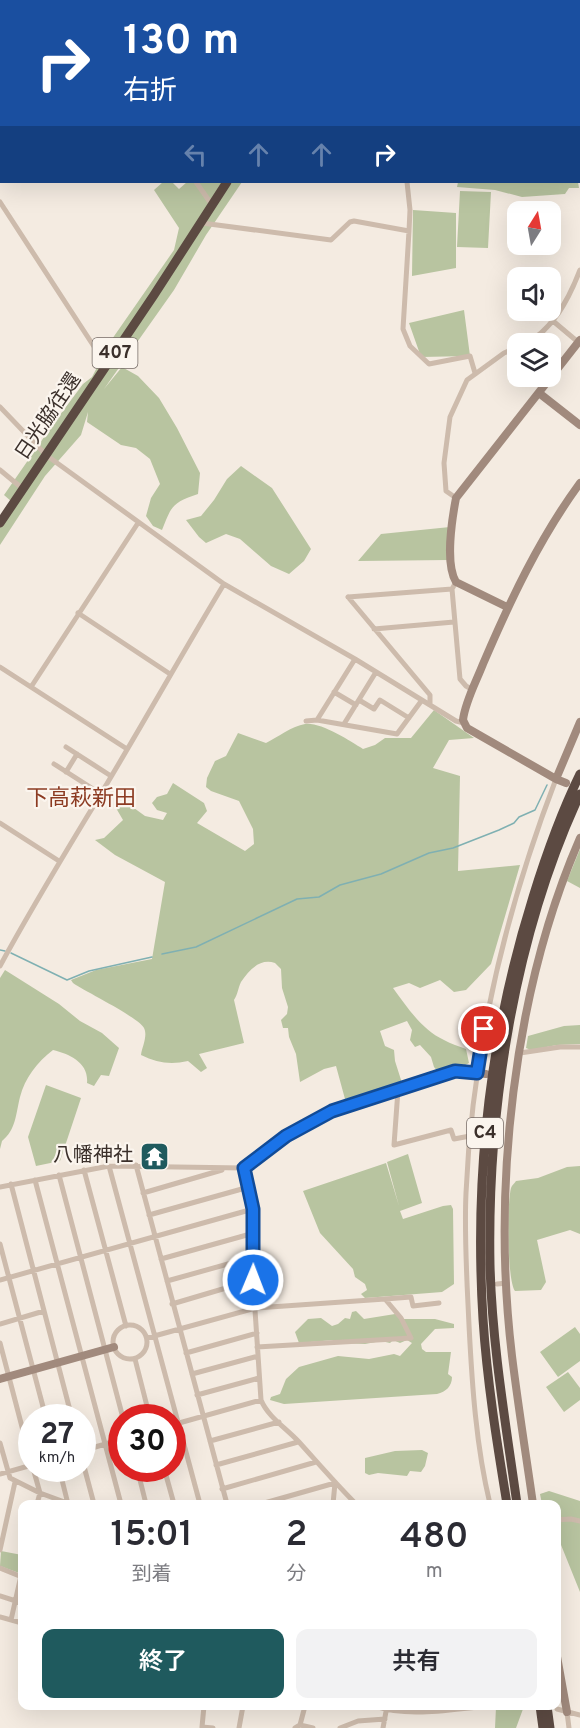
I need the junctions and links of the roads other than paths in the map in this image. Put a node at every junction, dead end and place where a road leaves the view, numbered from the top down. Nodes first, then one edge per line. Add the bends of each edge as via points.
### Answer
1 (197, 183) edge
2 (226, 183) edge
3 (407, 183) edge
4 (0, 202) edge
5 (212, 206) junction
6 (202, 223) junction
7 (409, 231) junction
8 (580, 270) edge
9 (561, 308) edge
10 (553, 321) joint
11 (542, 333) edge
12 (579, 341) edge
13 (507, 352) edge
14 (106, 365) junction
15 (475, 373) junction
16 (539, 393) junction
17 (0, 407) edge
18 (580, 425) edge
19 (46, 455) junction
20 (0, 470) edge
21 (580, 483) edge
22 (23, 489) junction
23 (456, 498) junction
24 (0, 523) edge
25 (138, 523) junction
26 (456, 582) junction
27 (224, 584) junction
28 (452, 589) junction
29 (507, 607) junction
30 (78, 613) junction
31 (454, 622) junction
32 (374, 628) junction
33 (355, 659) junction
34 (0, 667) edge
35 (376, 672) junction
36 (170, 674) junction
37 (31, 687) junction
38 (473, 690) junction
39 (334, 692) junction
40 (422, 700) junction
41 (357, 702) junction
42 (430, 705) junction
43 (409, 718) junction
44 (317, 720) junction
45 (306, 721) dead end
46 (580, 722) edge
47 (464, 723) junction
48 (344, 724) junction
49 (66, 747) dead end
50 (127, 749) junction
51 (77, 754) junction
52 (54, 764) dead end
53 (66, 772) junction
54 (579, 775) edge
55 (111, 776) junction
56 (556, 779) junction
57 (566, 783) dead end
58 (100, 794) junction
59 (580, 794) edge
60 (0, 823) edge
61 (580, 838) edge
62 (59, 861) junction
63 (0, 966) edge
64 (580, 1047) edge
65 (520, 1053) junction
66 (482, 1074) junction
67 (507, 1078) dead end
68 (516, 1080) junction
69 (398, 1090) junction
70 (470, 1136) junction
71 (136, 1165) junction
72 (109, 1166) junction
73 (228, 1168) junction
74 (244, 1168) junction
75 (84, 1170) junction
76 (59, 1175) junction
77 (35, 1180) junction
78 (11, 1184) junction
79 (0, 1187) edge
80 (249, 1187) junction
81 (143, 1193) junction
82 (253, 1209) junction
83 (149, 1215) junction
84 (254, 1233) junction
85 (155, 1236) junction
86 (0, 1244) edge
87 (130, 1244) junction
88 (106, 1250) junction
89 (81, 1257) junction
90 (253, 1257) junction
91 (161, 1259) junction
92 (57, 1264) junction
93 (33, 1271) junction
94 (9, 1278) junction
95 (0, 1280) edge
96 (253, 1280) junction
97 (166, 1281) junction
98 (507, 1283) junction
99 (467, 1284) junction
100 (476, 1284) dead end
101 (497, 1284) dead end
102 (385, 1299) junction
103 (172, 1304) junction
104 (439, 1304) dead end
105 (255, 1308) junction
106 (44, 1311) junction
107 (20, 1318) junction
108 (0, 1324) edge
109 (126, 1326) junction
110 (179, 1329) junction
111 (257, 1333) junction
112 (155, 1336) junction
113 (147, 1338) junction
114 (0, 1343) edge
115 (257, 1347) junction
116 (110, 1348) junction
117 (186, 1353) junction
118 (82, 1356) junction
119 (258, 1356) junction
120 (135, 1359) junction
121 (58, 1363) junction
122 (34, 1370) junction
123 (192, 1374) junction
124 (9, 1377) junction
125 (259, 1378) junction
126 (0, 1379) edge
127 (197, 1395) junction
128 (261, 1400) junction
129 (42, 1404) edge
130 (68, 1404) edge
131 (120, 1404) edge
132 (146, 1404) edge
133 (170, 1404) edge
134 (18, 1412) edge
135 (203, 1417) junction
136 (186, 1421) edge
137 (279, 1422) junction
138 (210, 1441) junction
139 (298, 1442) junction
140 (0, 1443) edge
141 (108, 1444) edge
142 (104, 1445) junction
143 (96, 1447) edge
144 (186, 1459) edge
145 (316, 1462) junction
146 (216, 1465) junction
147 (18, 1470) edge
148 (8, 1472) junction
149 (0, 1474) edge
150 (15, 1482) junction
151 (37, 1482) edge
152 (63, 1482) edge
153 (88, 1482) edge
154 (140, 1482) edge
155 (168, 1482) edge
156 (335, 1483) junction
157 (222, 1489) junction
158 (40, 1493) junction
159 (38, 1500) edge
160 (58, 1500) edge
161 (68, 1500) edge
162 (93, 1500) edge
163 (120, 1500) edge
164 (145, 1500) edge
165 (173, 1500) edge
166 (199, 1500) edge
167 (226, 1500) edge
168 (275, 1500) edge
169 (333, 1500) edge
170 (352, 1500) edge
171 (489, 1500) edge
172 (506, 1500) edge
173 (516, 1500) edge
174 (532, 1500) edge
175 (561, 1520) edge
176 (580, 1521) edge
177 (0, 1550) edge
178 (0, 1568) edge
179 (18, 1574) edge
180 (18, 1592) edge
181 (0, 1596) edge
182 (16, 1600) junction
183 (0, 1617) edge
184 (11, 1620) junction
185 (18, 1622) edge
186 (561, 1679) edge
187 (204, 1710) edge
188 (242, 1710) edge
189 (304, 1710) edge
190 (387, 1710) edge
191 (427, 1710) edge
192 (454, 1710) edge
193 (541, 1710) edge
194 (552, 1710) edge
195 (561, 1710) edge
196 (567, 1712) junction
197 (580, 1714) edge
198 (385, 1719) junction
199 (298, 1726) edge
200 (213, 1728) edge
201 (239, 1728) edge
202 (313, 1728) edge
203 (340, 1728) edge
204 (383, 1728) edge
205 (543, 1728) edge
206 (550, 1728) edge
207 (569, 1728) edge

1 - 5 street
2 - 5 highway, 日光脇往還 / 407
3 - 7 street
4 - 14 street
5 - 6 highway, 日光脇往還 / 407
6 - 7 street via 331,240 354,221
6 - 14 highway, 日光脇往還 / 407
7 - 15 street via 403,322 406,338 429,364 470,356
8 - 9 street
10 - 11 street
10 - 12 street
12 - 16 street
13 - 15 street
14 - 19 highway, 日光脇往還 / 407
15 - 23 street via 467,380 450,417 445,449 446,491
16 - 18 street
16 - 23 street
17 - 19 street
19 - 22 highway, 日光脇往還 / 407
19 - 25 street
20 - 22 street
21 - 29 street via 538,548
22 - 24 highway, 日光脇往還 / 407
23 - 26 street via 451,567
25 - 27 street
25 - 30 street
26 - 28 street
26 - 29 street
27 - 33 street
27 - 36 street
28 - 31 street
28 - 32 street via 348,597
29 - 38 street
30 - 36 street
30 - 37 street
31 - 32 street
31 - 38 street via 459,679
32 - 42 street via 430,695
33 - 35 street
33 - 39 street
34 - 37 street
35 - 40 street
35 - 41 street
36 - 50 street
37 - 50 street
38 - 47 street
39 - 41 street
39 - 44 street
40 - 42 street
40 - 43 street
41 - 43 street via 374,709 380,700
41 - 48 street
42 - 47 street
43 - 48 street via 397,734
44 - 45 street
44 - 48 street
46 - 56 street
47 - 56 street
49 - 51 street
50 - 55 street
51 - 53 street
51 - 55 street
52 - 53 street
53 - 58 street
54 - 172 highway, C4 via 550,844 514,962 496,1046 486,1122 481,1219 483,1319
55 - 58 street
56 - 57 street
56 - 66 street via 531,845 501,949 484,1029
58 - 62 street
59 - 173 highway, C4 via 546,885 519,979 503,1063 491,1170 494,1321
60 - 62 street
61 - 65 street via 545,934
62 - 63 street
64 - 65 street
65 - 68 street
66 - 69 street via 455,1071
66 - 70 street
67 - 68 street
68 - 98 street via 507,1146
69 - 70 street via 394,1144 451,1130 454,1139
69 - 74 street via 332,1111 286,1136
70 - 99 street
71 - 72 street
71 - 73 street
71 - 81 street
72 - 75 street
72 - 87 street
73 - 74 street
73 - 81 street
74 - 80 street
75 - 76 street
75 - 88 street
76 - 77 street
76 - 89 street
77 - 78 street
77 - 92 street
78 - 79 street
78 - 93 street
80 - 82 street
80 - 83 street
81 - 83 street
82 - 84 street
82 - 85 street
83 - 85 street
84 - 90 street
84 - 91 street
85 - 87 street
85 - 91 street
86 - 94 street
87 - 88 street
87 - 112 street
88 - 89 street
88 - 109 street
89 - 92 street
89 - 116 street
90 - 96 street
90 - 97 street
91 - 97 street
92 - 93 street
92 - 118 street
93 - 94 street
93 - 106 street
94 - 95 street
94 - 107 street
96 - 103 street
96 - 105 street
97 - 103 street
98 - 101 street
98 - 174 street via 512,1356
99 - 100 street
99 - 171 street via 481,1461
102 - 104 street via 411,1297 413,1306
102 - 105 street
102 - 115 street via 411,1338
103 - 110 street
105 - 110 street
105 - 111 street
106 - 107 street
106 - 121 street
107 - 108 street
107 - 122 street
109 - 113 street via 136,1326
109 - 116 street via 114,1336
110 - 112 street
110 - 117 street
111 - 115 street
111 - 117 street
112 - 113 street
112 - 133 street
113 - 120 street via 147,1348
114 - 124 street
115 - 119 street
116 - 118 street
116 - 120 street via 129,1360
116 - 131 street
117 - 123 street
118 - 121 street
118 - 142 street
119 - 123 street
119 - 125 street
120 - 132 street
121 - 122 street
121 - 130 street
122 - 124 street
122 - 129 street
123 - 127 street
124 - 126 street
124 - 134 street
125 - 127 street
125 - 128 street
127 - 135 street
128 - 135 street
128 - 137 street via 268,1414
135 - 136 street
135 - 138 street
137 - 138 street
137 - 139 street
138 - 146 street
139 - 145 street
139 - 146 street
140 - 148 street
141 - 142 street
142 - 143 street
142 - 163 street
144 - 166 street
145 - 156 street
145 - 157 street
146 - 157 street
147 - 148 street
148 - 149 street
148 - 150 street
150 - 158 street
150 - 177 street
151 - 158 street
152 - 161 street
153 - 162 street
154 - 164 street
155 - 165 street
156 - 168 street
156 - 169 street
156 - 170 street
157 - 167 street
158 - 159 street
158 - 160 street
175 - 176 street
178 - 179 street
180 - 182 street
181 - 182 street
182 - 184 street
183 - 184 street
184 - 185 street
186 - 196 street
187 - 200 street via 202,1726
188 - 201 street
189 - 199 street
190 - 198 street
191 - 192 street
193 - 205 highway
194 - 206 highway
195 - 196 street
196 - 197 street
196 - 207 street
198 - 203 street via 358,1721
198 - 204 street
199 - 202 street

